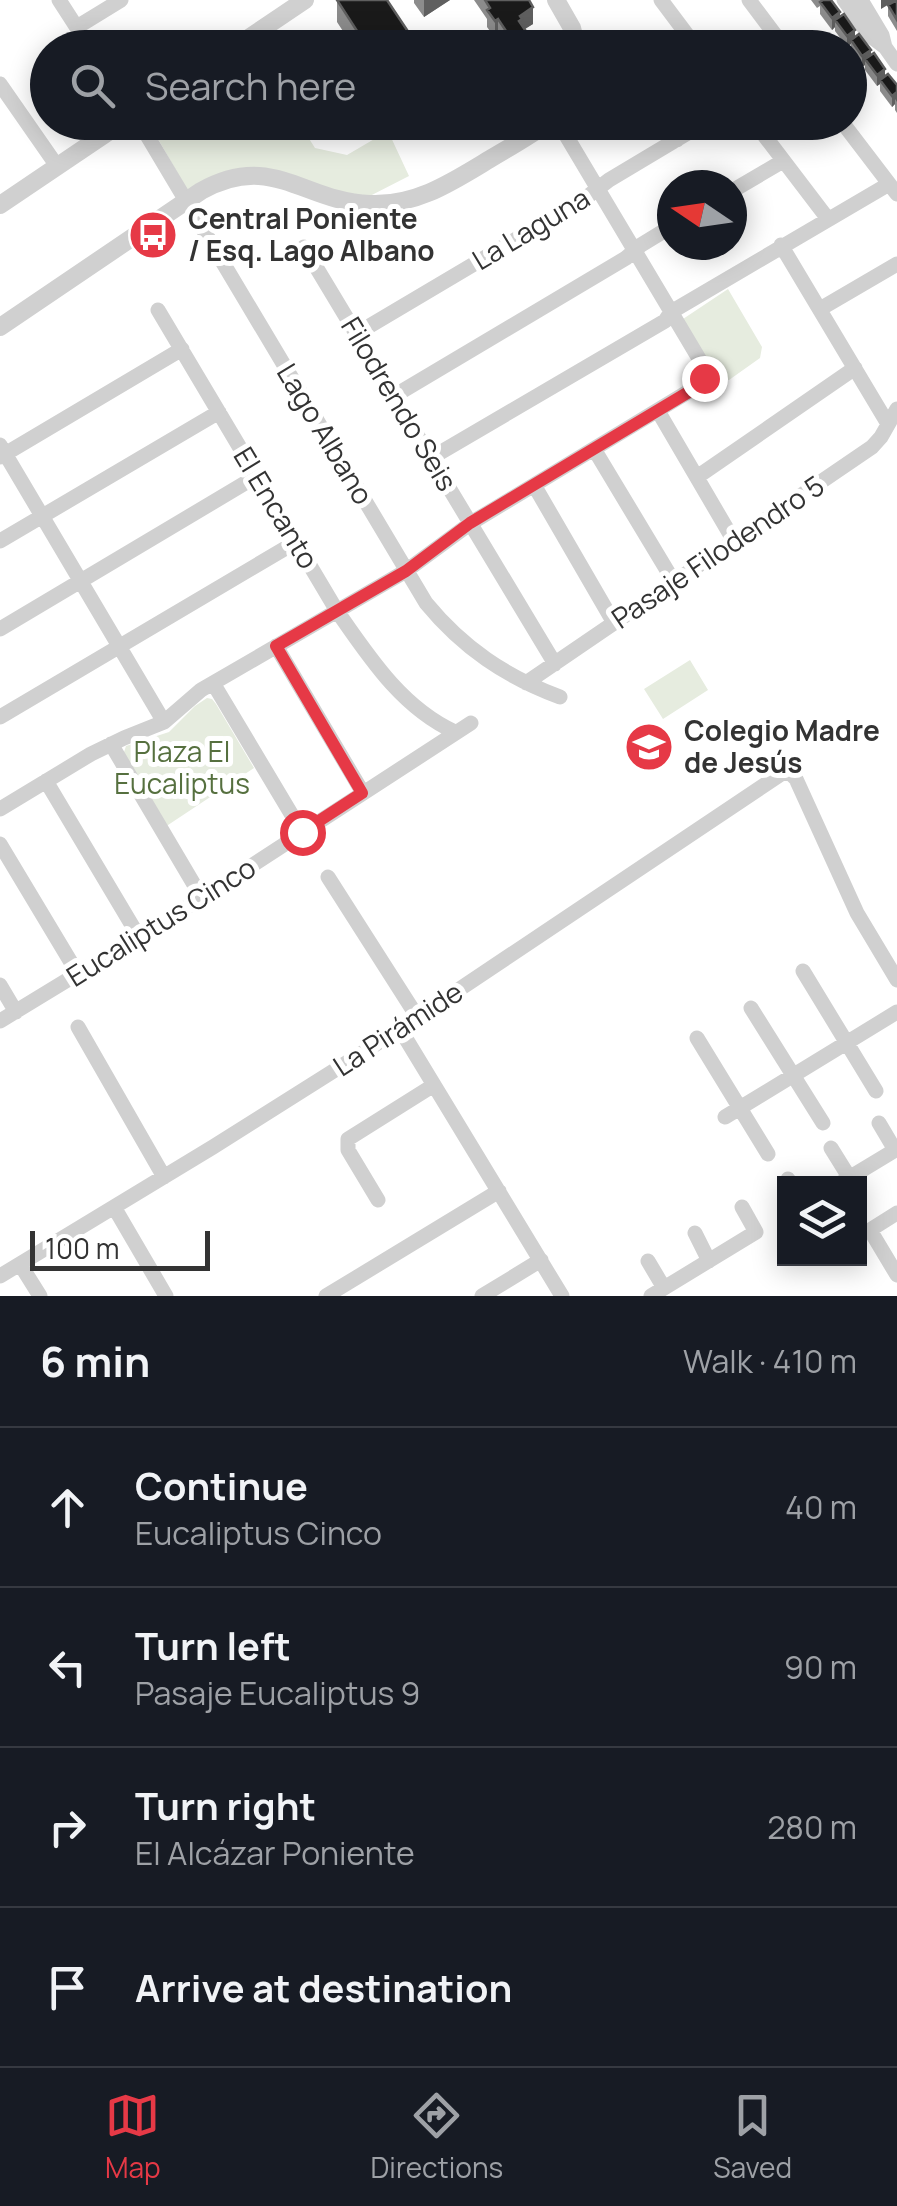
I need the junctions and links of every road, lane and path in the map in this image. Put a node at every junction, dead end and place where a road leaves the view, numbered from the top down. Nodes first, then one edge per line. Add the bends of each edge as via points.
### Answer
1 (59, 0) edge
2 (122, 0) edge
3 (305, 0) edge
4 (556, 0) edge
5 (661, 0) edge
6 (749, 0) edge
7 (845, 0) edge
8 (862, 0) edge
9 (77, 26) junction
10 (79, 30) edge
11 (261, 30) edge
12 (571, 30) edge
13 (684, 30) edge
14 (772, 30) edge
15 (866, 30) edge
16 (867, 32) edge
17 (885, 47) junction
18 (897, 64) edge
19 (1, 88) edge
20 (30, 128) edge
21 (38, 140) edge
22 (96, 140) edge
23 (150, 140) edge
24 (519, 140) edge
25 (568, 140) edge
26 (676, 140) edge
27 (767, 140) edge
28 (856, 140) edge
29 (783, 161) junction
30 (57, 166) junction
31 (747, 182) edge
32 (597, 189) junction
33 (893, 189) edge
34 (187, 202) junction
35 (0, 205) edge
36 (828, 219) junction
37 (657, 236) edge
38 (782, 246) junction
39 (304, 248) dead end
40 (634, 251) junction
41 (897, 264) edge
42 (158, 310) dead end
43 (820, 310) junction
44 (671, 312) junction
45 (0, 327) edge
46 (356, 334) junction
47 (182, 349) junction
48 (855, 368) junction
49 (394, 396) junction
50 (658, 410) junction
51 (219, 412) junction
52 (893, 416) edge
53 (594, 449) junction
54 (2, 452) edge
55 (431, 458) junction
56 (257, 476) junction
57 (697, 477) junction
58 (534, 485) junction
59 (42, 516) junction
60 (470, 523) junction
61 (734, 541) junction
62 (0, 542) edge
63 (296, 542) junction
64 (406, 571) junction
65 (81, 581) junction
66 (674, 582) junction
67 (337, 610) junction
68 (614, 623) junction
69 (0, 629) edge
70 (120, 646) junction
71 (276, 646) junction
72 (555, 664) junction
73 (213, 684) junction
74 (526, 684) junction
75 (560, 698) dead end
76 (0, 718) edge
77 (164, 722) junction
78 (470, 723) dead end
79 (456, 732) junction
80 (111, 744) junction
81 (46, 781) junction
82 (362, 793) junction
83 (0, 809) edge
84 (302, 832) junction
85 (0, 844) edge
86 (328, 877) dead end
87 (202, 898) junction
88 (139, 937) junction
89 (804, 971) dead end
90 (78, 974) junction
91 (897, 980) edge
92 (0, 985) edge
93 (751, 1008) dead end
94 (16, 1012) junction
95 (897, 1012) edge
96 (418, 1018) junction
97 (0, 1022) edge
98 (78, 1026) dead end
99 (400, 1029) junction
100 (696, 1038) dead end
101 (847, 1042) junction
102 (794, 1075) junction
103 (434, 1085) junction
104 (876, 1091) dead end
105 (740, 1108) junction
106 (725, 1117) dead end
107 (823, 1123) dead end
108 (879, 1123) dead end
109 (831, 1148) dead end
110 (896, 1149) edge
111 (768, 1154) dead end
112 (842, 1176) edge
113 (851, 1176) edge
114 (164, 1177) junction
115 (498, 1191) junction
116 (378, 1200) dead end
117 (114, 1207) junction
118 (742, 1207) dead end
119 (897, 1213) edge
120 (695, 1234) dead end
121 (541, 1260) junction
122 (648, 1261) dead end
123 (710, 1261) junction
124 (20, 1264) junction
125 (897, 1274) edge
126 (0, 1276) edge
127 (658, 1292) edge
128 (40, 1296) edge
129 (166, 1296) edge
130 (326, 1296) edge
131 (482, 1296) edge
132 (562, 1296) edge

1 - 9 street
2 - 9 street
3 - 11 street
4 - 12 street
5 - 13 street
6 - 14 street
7 - 15 street
8 - 17 street
9 - 10 street
16 - 17 street
17 - 18 street
19 - 20 street
21 - 30 street
22 - 30 street
23 - 34 street, Lago Albano
24 - 34 street via 439,189 404,201 352,203 253,175 218,182
25 - 32 street
26 - 32 street, La Laguna
27 - 29 street
28 - 33 street
29 - 31 street
29 - 36 street
30 - 35 street
32 - 40 street
32 - 46 street, La Laguna
33 - 36 street
34 - 45 street
34 - 64 street, Lago Albano
36 - 38 street
37 - 40 street
38 - 43 street
38 - 44 street
39 - 46 street, Filodrendo Seis
40 - 44 street
40 - 49 street
41 - 43 street
42 - 47 street, El Encanto
43 - 48 street
44 - 50 street via 704,378
44 - 55 street
46 - 49 street, Filodrendo Seis
47 - 51 street, El Encanto
47 - 54 street
48 - 52 street
48 - 57 street
49 - 55 street, Filodrendo Seis
50 - 53 street
50 - 57 street
51 - 56 street, El Encanto
51 - 59 street
52 - 61 street, Pasaje Filodendro 5 via 872,448
53 - 58 street
53 - 66 street
54 - 59 street
55 - 60 street, Filodrendo Seis
56 - 63 street, El Encanto
56 - 65 street
57 - 61 street
58 - 60 street
58 - 68 street
59 - 62 street
59 - 65 street
60 - 64 street
60 - 72 street, Filodrendo Seis
61 - 66 street, Pasaje Filodendro 5
63 - 67 street, El Encanto
63 - 70 street
64 - 67 street
64 - 74 street, Lago Albano via 453,633
65 - 69 street
65 - 70 street
66 - 68 street, Pasaje Filodendro 5
67 - 71 street
67 - 79 street, El Encanto via 400,692
68 - 72 street, Pasaje Filodendro 5
70 - 76 street
70 - 77 street
71 - 73 street
71 - 82 street
72 - 74 street, Pasaje Filodendro 5
73 - 77 street
73 - 84 street
74 - 75 street, Lago Albano
77 - 80 street
78 - 79 street, Eucaliptus Cinco
79 - 82 street, Eucaliptus Cinco
80 - 81 street
80 - 87 street
81 - 83 street
81 - 88 street
82 - 84 street, Eucaliptus Cinco
84 - 87 street, Eucaliptus Cinco
85 - 90 street
86 - 96 street
87 - 88 street, Eucaliptus Cinco
88 - 90 street, Eucaliptus Cinco
89 - 101 street
90 - 94 street, Eucaliptus Cinco
91 - 96 street, La Pirámide via 788,772
92 - 94 street
93 - 102 street
94 - 97 street, Eucaliptus Cinco
95 - 101 street
96 - 99 street, La Pirámide
98 - 114 street
99 - 103 street
99 - 114 street, La Pirámide
100 - 105 street
101 - 102 street
101 - 104 street
102 - 105 street
102 - 107 street
103 - 115 street
103 - 116 street via 346,1143
105 - 106 street
105 - 111 street
108 - 110 street
109 - 112 street
110 - 113 street
114 - 117 street, La Pirámide
115 - 121 street
115 - 130 street
117 - 124 street, La Pirámide
117 - 129 street
118 - 123 street via 756,1232
119 - 125 street via 870,1230
120 - 123 street
121 - 131 street
121 - 132 street
122 - 127 street
123 - 127 street
124 - 126 street, La Pirámide
124 - 128 street

